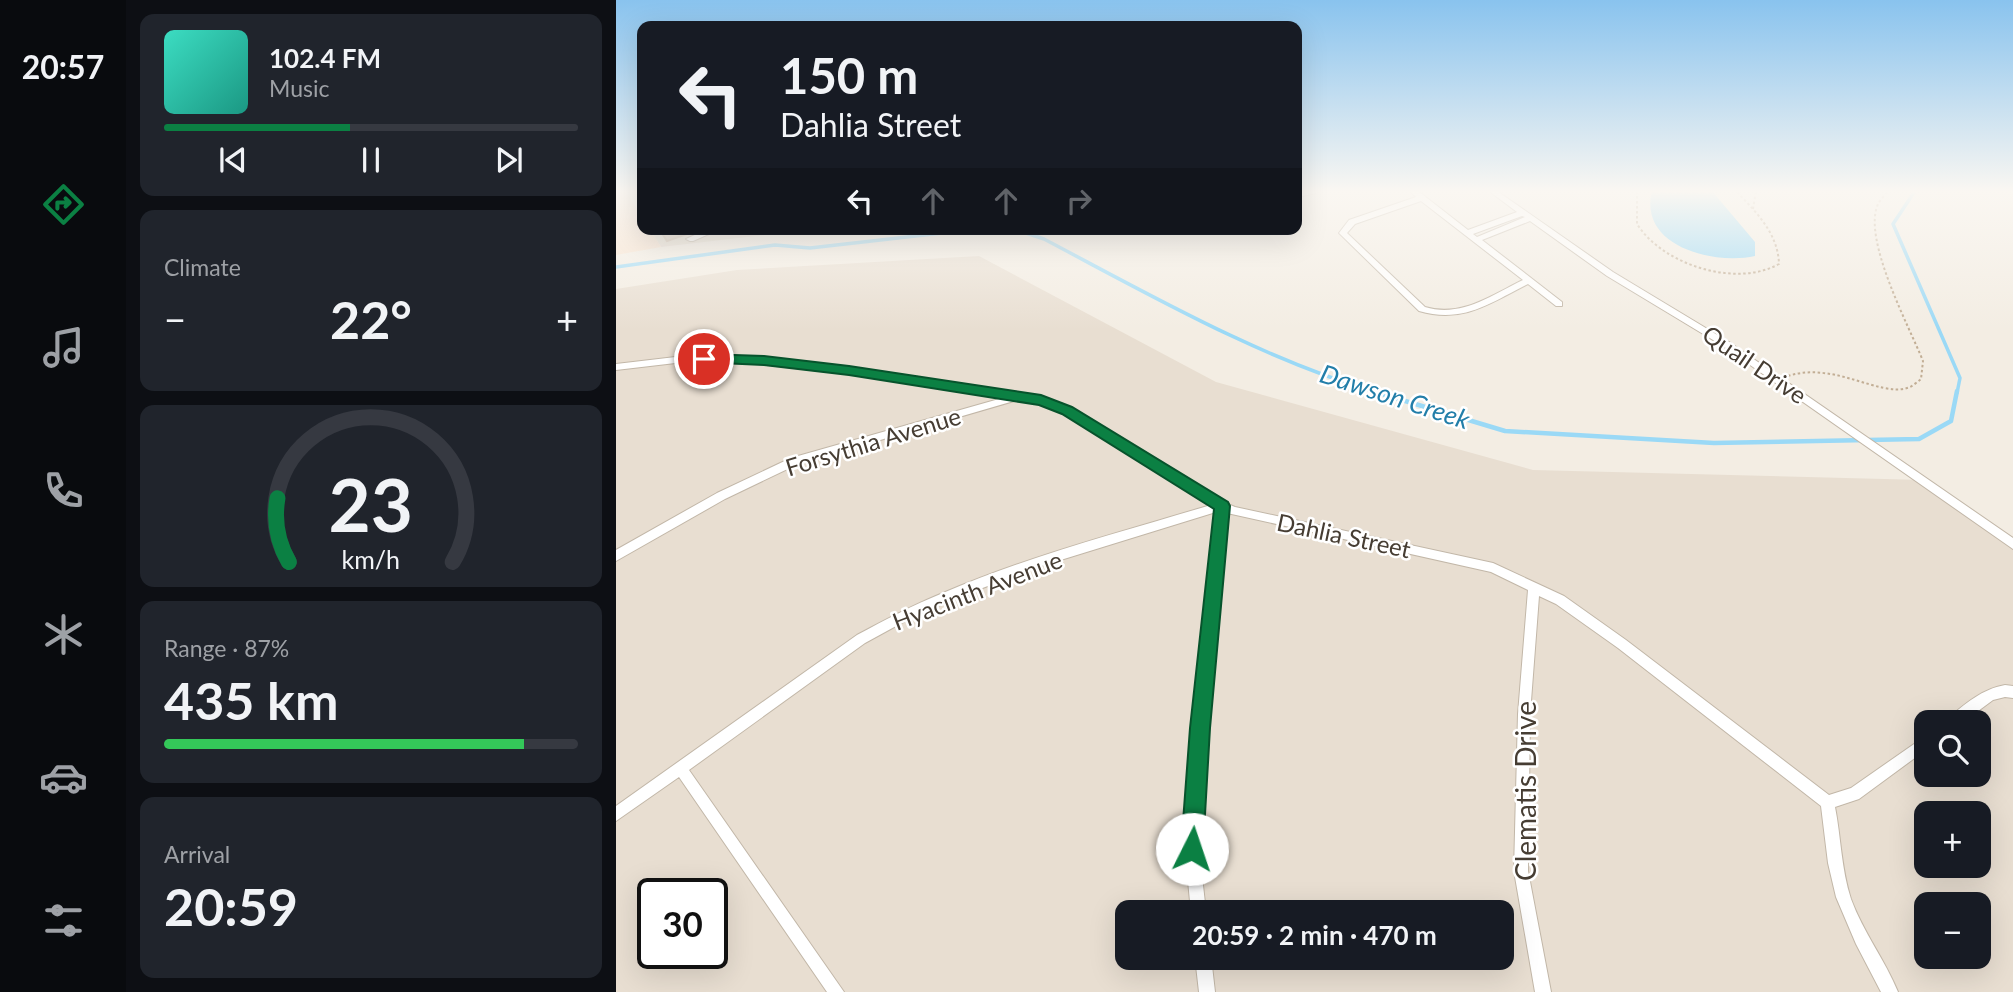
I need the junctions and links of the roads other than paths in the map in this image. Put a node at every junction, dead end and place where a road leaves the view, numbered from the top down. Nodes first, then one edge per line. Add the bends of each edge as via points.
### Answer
1 (694, 237) edge
2 (1347, 237) edge
3 (1473, 237) edge
4 (1482, 237) edge
5 (1557, 237) edge
6 (690, 239) dead end
7 (1476, 240) junction
8 (1529, 281) junction
9 (1559, 304) dead end
10 (616, 367) edge
11 (1023, 396) junction
12 (1222, 506) junction
13 (2013, 544) edge
14 (616, 556) edge
15 (1534, 588) junction
16 (2013, 692) edge
17 (1969, 710) edge
18 (1914, 750) edge
19 (681, 769) junction
20 (1827, 802) junction
21 (616, 814) edge
22 (1198, 900) edge
23 (1204, 970) edge
24 (836, 992) edge
25 (1207, 992) edge
26 (1543, 992) edge
27 (1889, 992) edge

1 - 6 street
2 - 8 street via 1422,309 1436,314 1457,314
3 - 7 street
4 - 7 street
5 - 13 street, Quail Drive via 1780,381
7 - 8 street
8 - 9 street
10 - 11 street, Dahlia Street via 731,358
11 - 12 street, Dahlia Street via 1067,410
11 - 14 street, Forsythia Avenue via 795,461 721,496
12 - 15 street, Dahlia Street via 1493,568
12 - 19 street, Hyacinth Avenue via 1012,573 900,616
12 - 22 street via 1192,849
15 - 20 street, Dahlia Street via 1560,600 1622,644
15 - 26 street, Clematis Drive via 1524,714 1521,871
16 - 17 street via 2004,689 1991,694
18 - 20 street via 1854,794
19 - 21 street, Hyacinth Avenue
19 - 24 street
20 - 27 street via 1839,882 1863,944
23 - 25 street

